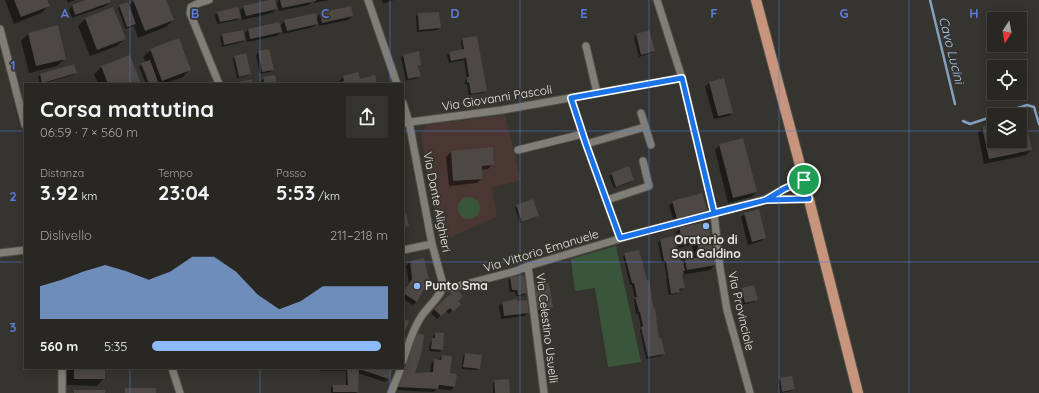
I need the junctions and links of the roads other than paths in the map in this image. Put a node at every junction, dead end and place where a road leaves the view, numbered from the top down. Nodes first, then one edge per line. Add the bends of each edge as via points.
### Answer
1 (209, 0) edge
2 (368, 0) edge
3 (657, 0) edge
4 (756, 0) edge
5 (0, 29) edge
6 (586, 46) dead end
7 (682, 78) junction
8 (219, 83) edge
9 (397, 83) edge
10 (597, 93) junction
11 (571, 98) junction
12 (404, 110) edge
13 (641, 113) dead end
14 (24, 121) edge
15 (406, 123) edge
16 (645, 126) junction
17 (583, 134) junction
18 (586, 144) junction
19 (651, 145) dead end
20 (518, 150) dead end
21 (643, 161) dead end
22 (804, 180) junction
23 (809, 199) junction
24 (607, 200) junction
25 (766, 200) junction
26 (714, 213) junction
27 (620, 238) junction
28 (432, 244) junction
29 (24, 250) edge
30 (404, 250) edge
31 (0, 254) edge
32 (528, 266) junction
33 (443, 287) junction
34 (404, 358) edge
35 (62, 369) edge
36 (172, 369) edge
37 (400, 369) edge
38 (62, 393) edge
39 (180, 393) edge
40 (391, 393) edge
41 (544, 393) edge
42 (750, 393) edge
43 (858, 393) edge

1 - 8 street via 191,6 190,13
2 - 9 street
3 - 7 street, Via Provinciale
4 - 22 main road
5 - 14 street
6 - 10 street
7 - 10 street, Via Giovanni Pascoli
7 - 26 street, Via Provinciale
10 - 11 street, Via Giovanni Pascoli
11 - 15 street, Via Giovanni Pascoli
11 - 17 street
12 - 15 street, Via Dante Alighieri
13 - 16 street
15 - 28 street, Via Dante Alighieri
16 - 18 street
16 - 19 street
17 - 18 street
17 - 20 street
18 - 24 street
21 - 24 street via 649,186
22 - 23 main road
22 - 25 street
23 - 25 street
23 - 43 main road
24 - 27 street
25 - 26 street, Via Vittorio Emanuele
26 - 27 street, Via Vittorio Emanuele
26 - 42 street, Via Provinciale via 727,310
27 - 32 street, Via Vittorio Emanuele
28 - 30 street
28 - 33 street, Via Dante Alighieri
29 - 31 street
32 - 33 street, Via Vittorio Emanuele via 451,288
32 - 41 street, Via Celestino Usuelli
33 - 34 street via 415,326
35 - 38 street
36 - 39 street
37 - 40 street

